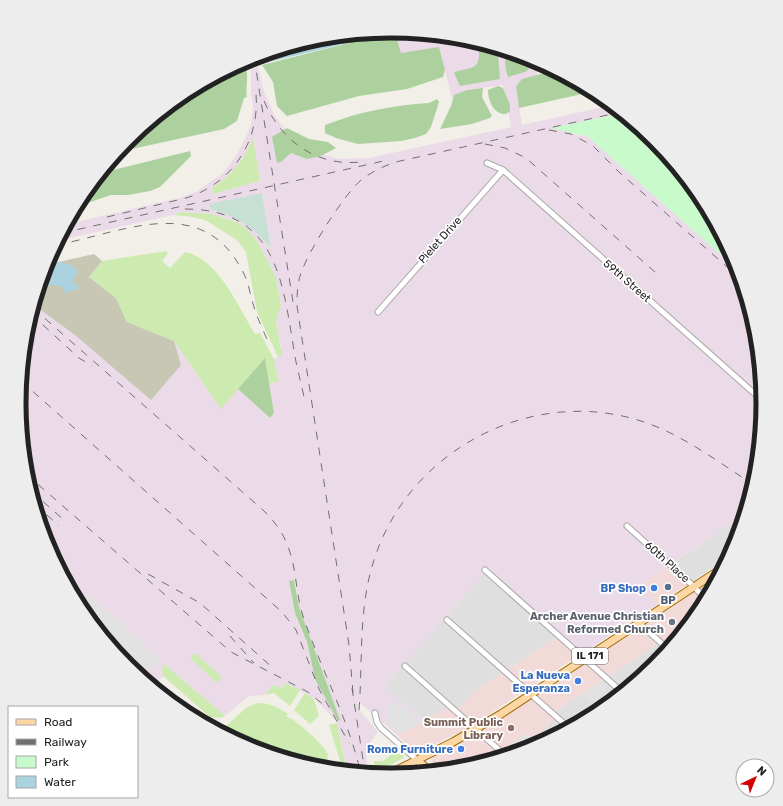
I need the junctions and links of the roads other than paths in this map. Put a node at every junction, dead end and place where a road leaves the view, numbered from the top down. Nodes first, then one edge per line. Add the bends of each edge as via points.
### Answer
1 (487, 163) dead end
2 (503, 170) junction
3 (378, 312) dead end
4 (757, 396) edge
5 (627, 526) dead end
6 (485, 570) dead end
7 (715, 573) edge
8 (694, 587) junction
9 (702, 595) edge
10 (447, 620) dead end
11 (640, 624) junction
12 (664, 646) edge
13 (585, 659) junction
14 (405, 666) dead end
15 (619, 689) edge
16 (531, 695) junction
17 (375, 713) dead end
18 (565, 725) edge
19 (476, 729) junction
20 (501, 751) edge
21 (417, 760) junction
22 (424, 767) edge
23 (401, 768) edge

1 - 2 street, 59th Street
2 - 3 street, Pielet Drive
2 - 4 street, 59th Street
5 - 8 street, 60th Place
6 - 13 street
7 - 8 main road, IL 171
8 - 9 street, 60th Place
8 - 11 main road, IL 171
10 - 16 street
11 - 12 street
11 - 13 main road, IL 171
13 - 15 street
13 - 16 main road, IL 171
14 - 19 street
16 - 18 street
16 - 19 main road, IL 171
17 - 21 street via 377,722 385,732
19 - 20 street
19 - 21 main road, IL 171
21 - 22 main road
21 - 23 main road, IL 171

